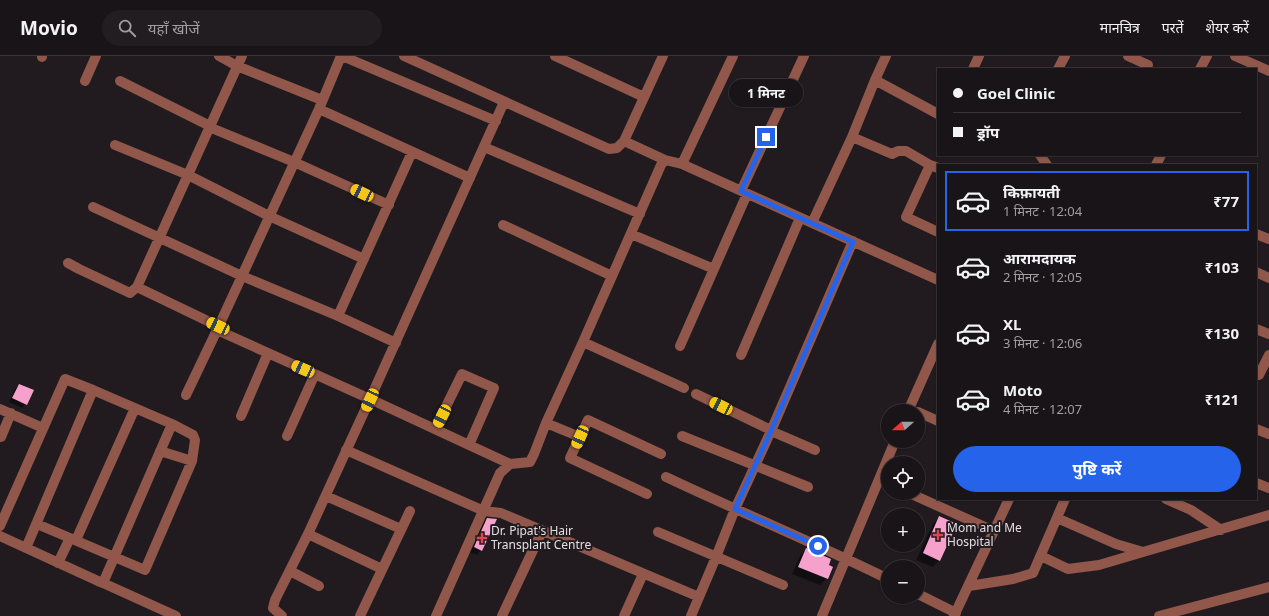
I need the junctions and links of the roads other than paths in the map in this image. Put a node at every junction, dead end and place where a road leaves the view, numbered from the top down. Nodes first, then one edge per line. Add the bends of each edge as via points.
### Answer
1 (96, 56) edge
2 (219, 56) edge
3 (242, 56) edge
4 (342, 56) edge
5 (404, 56) edge
6 (555, 56) edge
7 (663, 56) edge
8 (733, 56) edge
9 (804, 56) edge
10 (886, 56) edge
11 (978, 56) edge
12 (1065, 56) edge
13 (1128, 56) edge
14 (1206, 56) edge
15 (1235, 56) edge
16 (237, 66) junction
17 (973, 68) edge
18 (1059, 68) edge
19 (1150, 68) edge
20 (1200, 68) edge
21 (1269, 71) edge
22 (875, 80) junction
23 (85, 81) dead end
24 (120, 81) dead end
25 (644, 97) junction
26 (504, 102) junction
27 (320, 105) junction
28 (937, 113) edge
29 (496, 121) junction
30 (209, 127) junction
31 (852, 137) junction
32 (624, 141) junction
33 (115, 145) dead end
34 (484, 147) junction
35 (412, 152) junction
36 (665, 160) junction
37 (294, 162) junction
38 (682, 164) junction
39 (934, 166) edge
40 (188, 175) junction
41 (470, 178) junction
42 (744, 192) junction
43 (389, 205) junction
44 (93, 207) dead end
45 (640, 214) junction
46 (269, 216) junction
47 (800, 218) junction
48 (812, 223) junction
49 (503, 225) dead end
50 (937, 232) edge
51 (631, 234) junction
52 (1257, 234) edge
53 (160, 239) junction
54 (1269, 240) edge
55 (853, 242) junction
56 (364, 259) junction
57 (68, 263) dead end
58 (714, 269) junction
59 (1257, 272) edge
60 (242, 276) junction
61 (612, 276) junction
62 (1269, 278) edge
63 (937, 280) edge
64 (137, 287) junction
65 (338, 316) junction
66 (218, 328) junction
67 (1257, 329) edge
68 (1269, 334) edge
69 (583, 342) junction
70 (396, 343) junction
71 (680, 346) dead end
72 (937, 347) edge
73 (268, 353) junction
74 (741, 355) dead end
75 (1269, 355) edge
76 (315, 374) junction
77 (1257, 374) edge
78 (684, 388) dead end
79 (93, 390) junction
80 (696, 394) dead end
81 (186, 395) dead end
82 (370, 400) junction
83 (915, 404) edge
84 (0, 408) edge
85 (135, 408) junction
86 (11, 413) junction
87 (241, 416) dead end
88 (925, 416) edge
89 (937, 421) edge
90 (546, 423) junction
91 (172, 424) junction
92 (43, 428) junction
93 (435, 429) junction
94 (1257, 429) edge
95 (771, 431) junction
96 (1269, 434) edge
97 (287, 436) dead end
98 (682, 436) dead end
99 (580, 437) junction
100 (0, 438) edge
101 (469, 445) junction
102 (346, 450) junction
103 (816, 450) dead end
104 (160, 451) junction
105 (662, 454) dead end
106 (192, 461) junction
107 (510, 464) junction
108 (754, 466) junction
109 (666, 477) dead end
110 (1257, 483) edge
111 (808, 487) dead end
112 (881, 487) edge
113 (1269, 488) edge
114 (646, 494) dead end
115 (326, 496) junction
116 (925, 500) edge
117 (1009, 500) edge
118 (1065, 500) edge
119 (1168, 500) edge
120 (735, 509) junction
121 (410, 511) dead end
122 (484, 511) junction
123 (1269, 515) edge
124 (1058, 518) junction
125 (37, 524) junction
126 (0, 526) edge
127 (401, 529) junction
128 (1221, 530) junction
129 (542, 531) junction
130 (994, 531) junction
131 (658, 532) dead end
132 (308, 534) junction
133 (0, 536) edge
134 (73, 539) junction
135 (26, 548) junction
136 (1143, 552) junction
137 (1041, 556) junction
138 (114, 557) junction
139 (716, 557) junction
140 (846, 558) junction
141 (58, 563) junction
142 (382, 569) junction
143 (290, 571) junction
144 (643, 574) junction
145 (881, 576) edge
146 (103, 583) junction
147 (783, 585) dead end
148 (319, 586) dead end
149 (969, 586) junction
150 (1269, 587) edge
151 (699, 597) junction
152 (925, 598) edge
153 (955, 614) edge
154 (506, 615) edge
155 (176, 616) edge
156 (282, 616) edge
157 (360, 616) edge
158 (436, 616) edge
159 (624, 616) edge
160 (692, 616) edge
161 (822, 616) edge
162 (1159, 616) edge

1 - 23 street
2 - 16 street
3 - 16 street
4 - 27 street
4 - 29 street
5 - 26 street
6 - 25 street
7 - 25 street
8 - 38 street
9 - 42 street
10 - 22 street
11 - 17 street
12 - 18 street
13 - 19 street
14 - 20 street
15 - 21 street
16 - 27 street
16 - 30 street
22 - 28 street
22 - 31 street
24 - 30 street
25 - 32 street
26 - 29 street
26 - 32 street via 609,149 617,148
27 - 35 street
27 - 37 street
29 - 34 street
30 - 37 street
30 - 40 street
31 - 39 street via 892,154 906,151
31 - 48 street
32 - 36 street
33 - 40 street
34 - 41 street
34 - 45 street
35 - 41 street
35 - 43 street
36 - 38 street
36 - 45 street
37 - 43 street
37 - 46 street
38 - 42 street
39 - 50 street via 906,217
40 - 46 street
40 - 53 street
41 - 70 street
42 - 47 street
42 - 58 street
43 - 56 street
44 - 53 street
45 - 51 street
46 - 56 street
46 - 60 street
47 - 48 street
47 - 74 street
48 - 55 street
49 - 61 street
51 - 58 street
51 - 61 street
52 - 54 street
53 - 60 street
53 - 64 street
55 - 63 street
55 - 95 street
56 - 65 street
57 - 64 street via 130,293
58 - 71 street
59 - 62 street
60 - 65 street
60 - 66 street
61 - 69 street
64 - 66 street
65 - 70 street
66 - 73 street
66 - 81 street
67 - 68 street
69 - 78 street
69 - 90 street
70 - 82 street
72 - 83 street
73 - 76 street
73 - 87 street
75 - 77 street via 1259,375
76 - 82 street
76 - 97 street
79 - 85 street
79 - 92 street via 65,379
79 - 125 street
80 - 95 street
82 - 93 street
82 - 102 street
84 - 86 street
85 - 91 street
85 - 134 street
86 - 92 street
86 - 100 street
88 - 89 street
90 - 99 street
90 - 107 street via 530,462
91 - 104 street
91 - 106 street via 193,435
92 - 126 street
93 - 101 street
93 - 101 street via 462,374 494,388
94 - 96 street
95 - 103 street
95 - 108 street
98 - 108 street
99 - 105 street via 588,420
99 - 114 street via 570,458
101 - 107 street
102 - 115 street
102 - 122 street
104 - 106 street
104 - 138 street
106 - 138 street via 145,570
107 - 122 street via 500,473
108 - 111 street
108 - 120 street
109 - 120 street
110 - 113 street
112 - 140 street
115 - 127 street
115 - 132 street
116 - 130 street
117 - 130 street
118 - 124 street
119 - 128 street via 1191,510
120 - 139 street
120 - 140 street
121 - 127 street
122 - 129 street via 501,513
122 - 158 street
123 - 128 street
124 - 136 street via 1116,544
124 - 137 street
125 - 134 street
125 - 135 street
127 - 142 street
128 - 136 street
129 - 144 street
129 - 154 street
130 - 149 street
131 - 139 street
132 - 142 street
132 - 143 street
133 - 135 street
134 - 138 street
134 - 141 street
135 - 141 street
136 - 137 street via 1099,565 1068,569
137 - 149 street via 1033,573
138 - 146 street
139 - 147 street
139 - 151 street
140 - 145 street
140 - 161 street
141 - 146 street
142 - 157 street
143 - 148 street
143 - 156 street via 273,608
144 - 151 street
144 - 159 street
146 - 155 street
149 - 153 street
150 - 162 street
151 - 160 street
152 - 153 street

